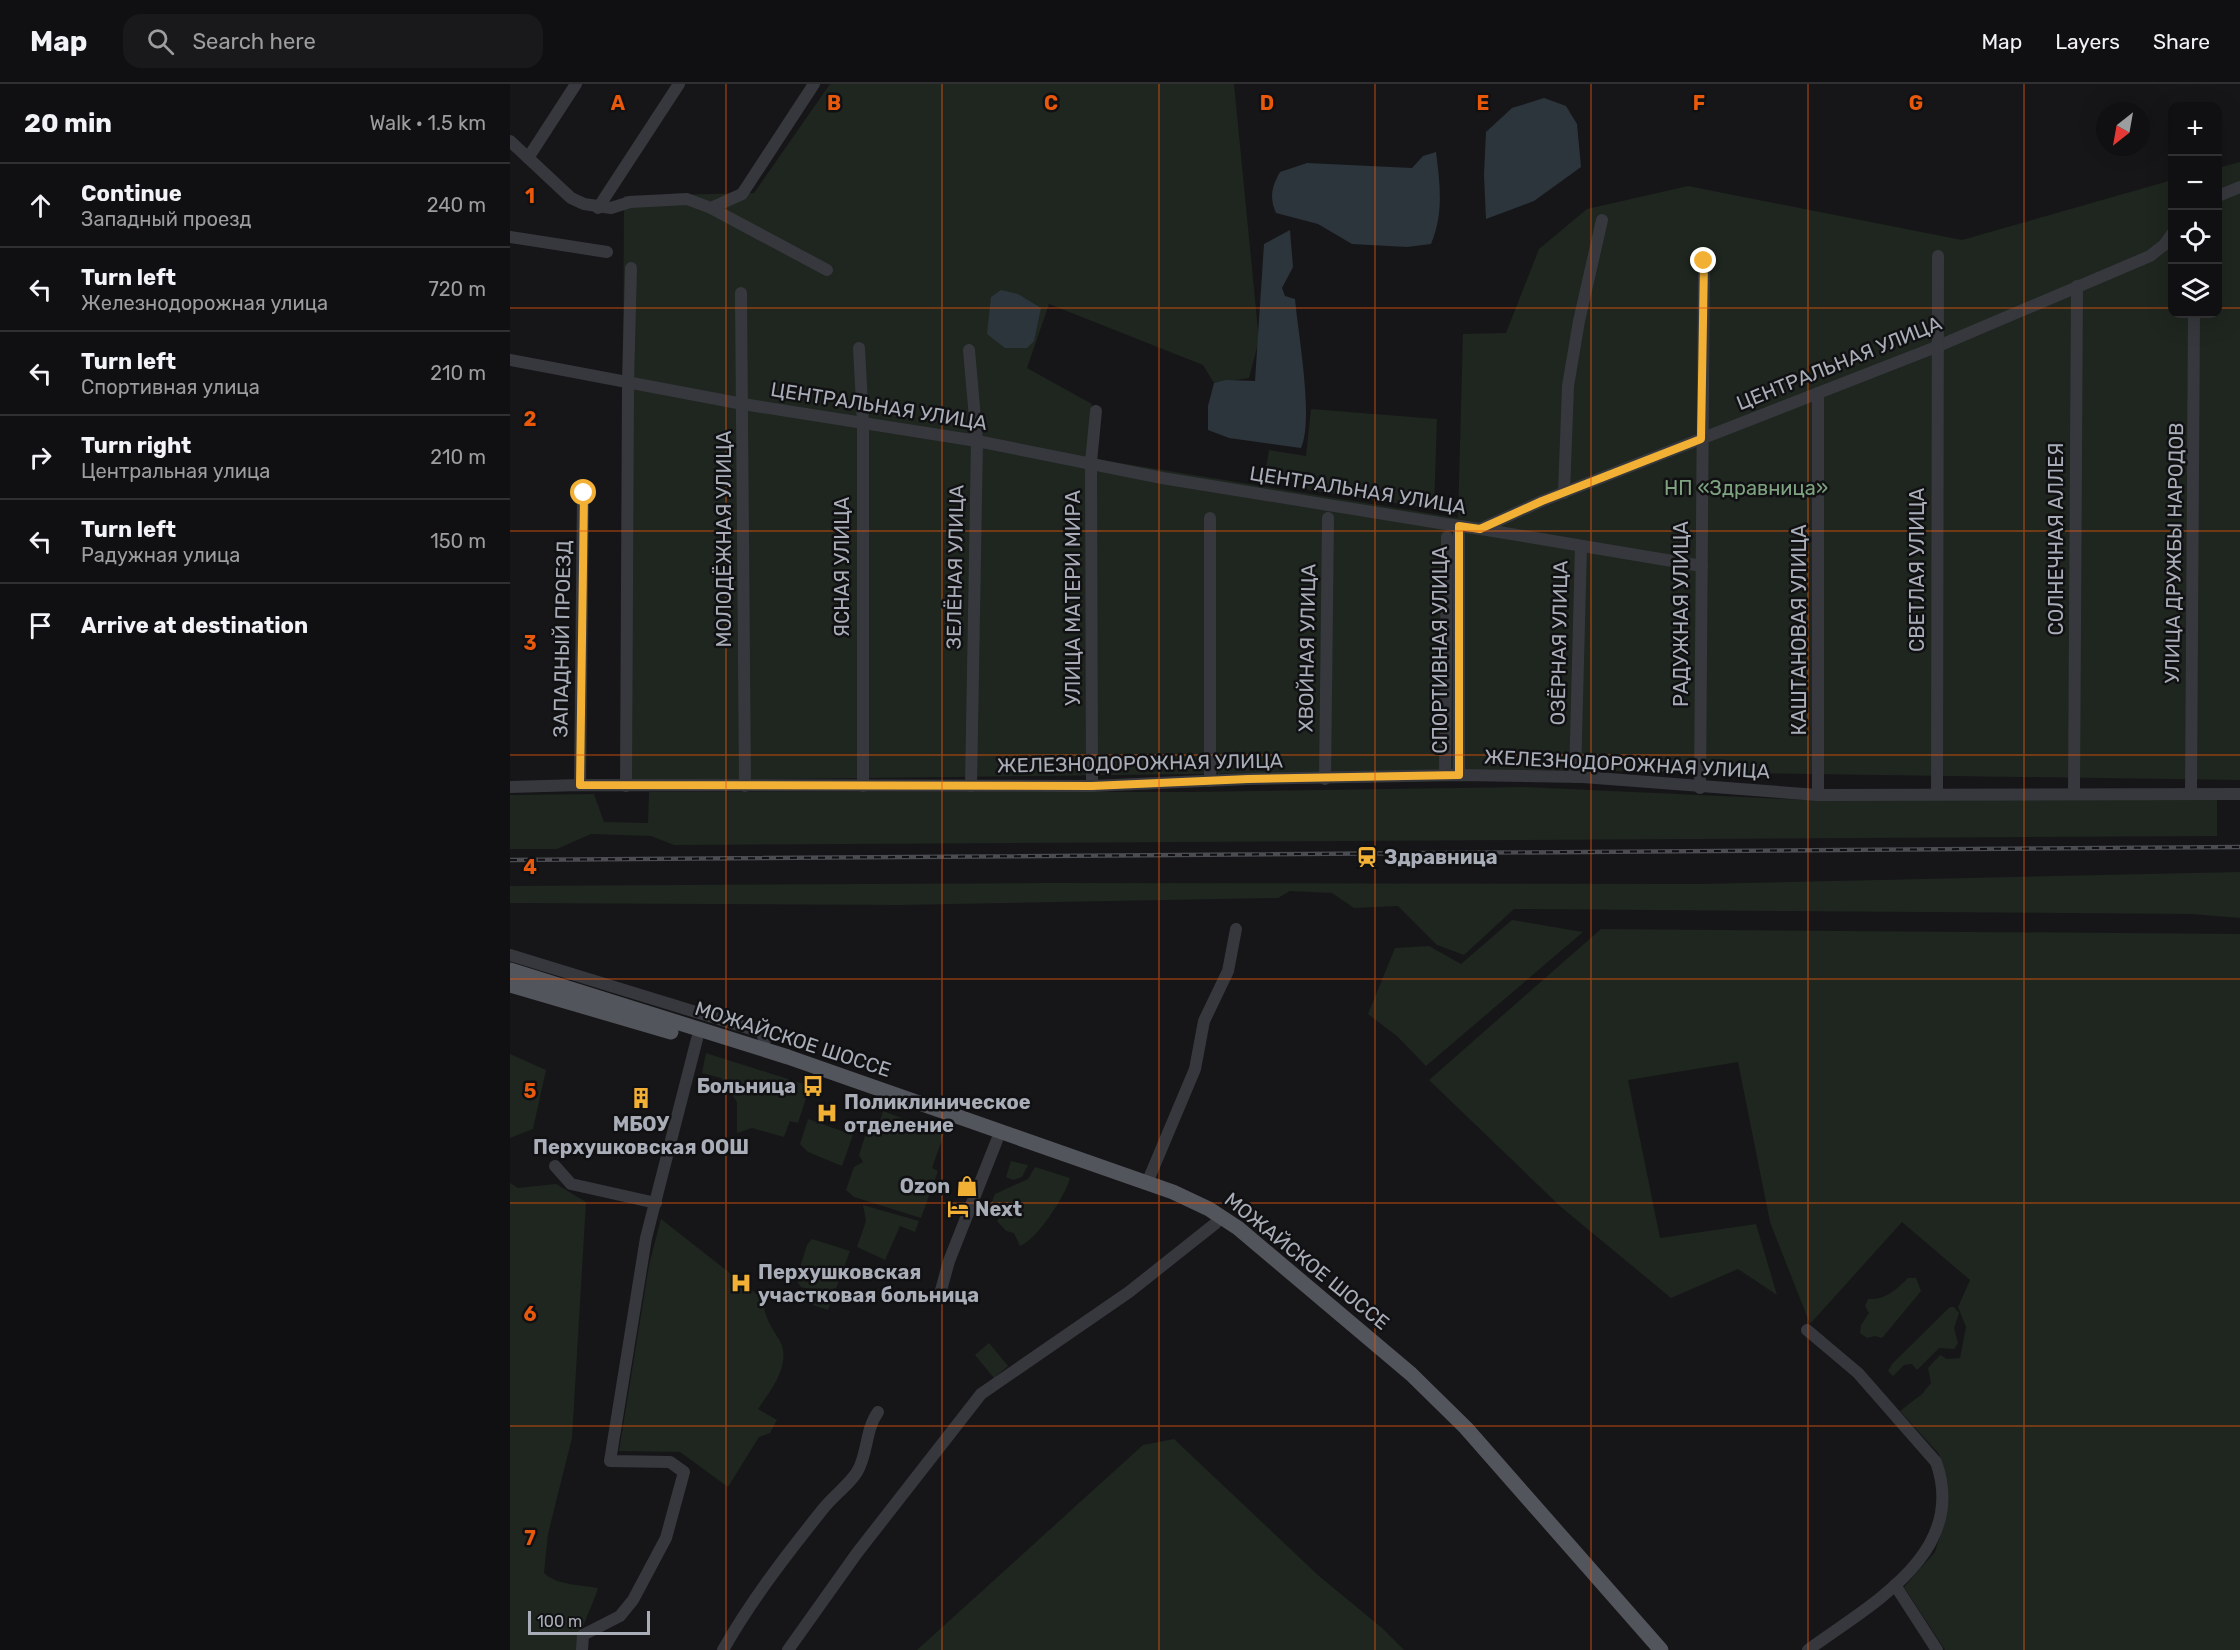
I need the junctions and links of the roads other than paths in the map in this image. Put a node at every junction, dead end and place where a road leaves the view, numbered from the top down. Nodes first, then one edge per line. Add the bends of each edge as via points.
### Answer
1 (576, 84) edge
2 (679, 84) edge
3 (814, 84) edge
4 (510, 141) edge
5 (528, 158) junction
6 (2240, 187) edge
7 (2222, 194) edge
8 (598, 208) junction
9 (711, 208) junction
10 (1602, 220) dead end
11 (510, 237) edge
12 (2168, 240) edge
13 (607, 252) dead end
14 (1938, 256) dead end
15 (1704, 261) dead end
16 (631, 267) dead end
17 (827, 270) dead end
18 (2077, 286) junction
19 (741, 292) dead end
20 (2194, 318) edge
21 (1936, 347) junction
22 (859, 348) dead end
23 (969, 350) dead end
24 (510, 360) edge
25 (628, 382) junction
26 (1818, 393) junction
27 (743, 404) junction
28 (1096, 411) dead end
29 (863, 423) junction
30 (1701, 439) junction
31 (978, 441) junction
32 (1091, 462) junction
33 (584, 493) dead end
34 (1563, 493) junction
35 (1210, 518) dead end
36 (1328, 518) dead end
37 (1459, 526) junction
38 (1480, 529) junction
39 (1447, 537) dead end
40 (1581, 546) junction
41 (1702, 566) junction
42 (1459, 775) junction
43 (1445, 776) junction
44 (1575, 777) junction
45 (1325, 779) junction
46 (1210, 782) junction
47 (580, 785) junction
48 (626, 786) junction
49 (745, 786) junction
50 (863, 786) junction
51 (971, 786) junction
52 (1092, 786) junction
53 (510, 787) edge
54 (1700, 788) junction
55 (1937, 793) junction
56 (2074, 793) junction
57 (2191, 794) junction
58 (2240, 794) edge
59 (1818, 795) junction
60 (1236, 929) dead end
61 (510, 955) edge
62 (510, 970) edge
63 (510, 985) edge
64 (697, 1039) junction
65 (762, 1049) junction
66 (997, 1140) junction
67 (555, 1167) dead end
68 (1147, 1184) junction
69 (656, 1203) junction
70 (1216, 1223) junction
71 (940, 1294) dead end
72 (1807, 1330) dead end
73 (878, 1412) dead end
74 (1895, 1585) junction
75 (582, 1650) edge
76 (723, 1650) edge
77 (788, 1650) edge
78 (1649, 1650) edge
79 (1661, 1650) edge
80 (1808, 1650) edge
81 (1937, 1650) edge

1 - 5 street
2 - 8 street
3 - 9 street via 742,194
4 - 5 street
5 - 8 street via 571,198
6 - 7 street
8 - 9 street via 687,199
9 - 17 street
10 - 34 street via 1568,387
11 - 13 street
12 - 18 street, ЦЕНТРАЛЬНАЯ УЛИЦА via 2150,256
14 - 21 street, СВЕТЛАЯ УЛИЦА
15 - 30 street, РАДУЖНАЯ УЛИЦА
16 - 25 street
18 - 21 street, ЦЕНТРАЛЬНАЯ УЛИЦА
18 - 56 street, СОЛНЕЧНАЯ АЛЛЕЯ
19 - 27 street, МОЛОДЁЖНАЯ УЛИЦА
20 - 57 street, УЛИЦА ДРУЖБЫ НАРОДОВ
21 - 26 street, ЦЕНТРАЛЬНАЯ УЛИЦА
21 - 55 street, СВЕТЛАЯ УЛИЦА
22 - 29 street, ЯСНАЯ УЛИЦА
23 - 31 street, ЗЕЛЁНАЯ УЛИЦА
24 - 25 street, ЦЕНТРАЛЬНАЯ УЛИЦА
25 - 27 street, ЦЕНТРАЛЬНАЯ УЛИЦА
25 - 48 street
26 - 30 street, ЦЕНТРАЛЬНАЯ УЛИЦА
26 - 59 street, КАШТАНОВАЯ УЛИЦА
27 - 29 street, ЦЕНТРАЛЬНАЯ УЛИЦА
27 - 49 street, МОЛОДЁЖНАЯ УЛИЦА
28 - 32 street, УЛИЦА МАТЕРИ МИРА
29 - 31 street, ЦЕНТРАЛЬНАЯ УЛИЦА
29 - 50 street, ЯСНАЯ УЛИЦА
30 - 34 street, ЦЕНТРАЛЬНАЯ УЛИЦА
30 - 41 street, РАДУЖНАЯ УЛИЦА
31 - 32 street, ЦЕНТРАЛЬНАЯ УЛИЦА
31 - 51 street, ЗЕЛЁНАЯ УЛИЦА
32 - 37 street, ЦЕНТРАЛЬНАЯ УЛИЦА via 1162,478
32 - 52 street, УЛИЦА МАТЕРИ МИРА
33 - 47 street, ЗАПАДНЫЙ ПРОЕЗД
34 - 38 street, ЦЕНТРАЛЬНАЯ УЛИЦА
35 - 46 street
36 - 45 street, ХВОЙНАЯ УЛИЦА
37 - 38 street, ЦЕНТРАЛЬНАЯ УЛИЦА
37 - 42 street, СПОРТИВНАЯ УЛИЦА
38 - 40 street
39 - 43 street
40 - 41 street
40 - 44 street, ОЗЁРНАЯ УЛИЦА
41 - 54 street, РАДУЖНАЯ УЛИЦА
42 - 43 street, ЖЕЛЕЗНОДОРОЖНАЯ УЛИЦА
42 - 44 street, ЖЕЛЕЗНОДОРОЖНАЯ УЛИЦА
43 - 45 street, ЖЕЛЕЗНОДОРОЖНАЯ УЛИЦА
44 - 54 street, ЖЕЛЕЗНОДОРОЖНАЯ УЛИЦА
45 - 46 street, ЖЕЛЕЗНОДОРОЖНАЯ УЛИЦА
46 - 52 street, ЖЕЛЕЗНОДОРОЖНАЯ УЛИЦА
47 - 48 street, ЖЕЛЕЗНОДОРОЖНАЯ УЛИЦА
47 - 53 street, ЖЕЛЕЗНОДОРОЖНАЯ УЛИЦА
48 - 49 street, ЖЕЛЕЗНОДОРОЖНАЯ УЛИЦА
49 - 50 street, ЖЕЛЕЗНОДОРОЖНАЯ УЛИЦА
50 - 51 street, ЖЕЛЕЗНОДОРОЖНАЯ УЛИЦА
51 - 52 street, ЖЕЛЕЗНОДОРОЖНАЯ УЛИЦА
54 - 59 street, ЖЕЛЕЗНОДОРОЖНАЯ УЛИЦА
55 - 56 street, ЖЕЛЕЗНОДОРОЖНАЯ УЛИЦА
55 - 59 street, ЖЕЛЕЗНОДОРОЖНАЯ УЛИЦА
56 - 57 street, ЖЕЛЕЗНОДОРОЖНАЯ УЛИЦА
57 - 58 street, ЖЕЛЕЗНОДОРОЖНАЯ УЛИЦА
60 - 68 street via 1228,971 1204,1021 1195,1069
61 - 65 street via 761,1032 765,1040
62 - 65 main road, МОЖАЙСКОЕ ШОССЕ
63 - 64 main road, МОЖАЙСКОЕ ШОССЕ
64 - 66 main road, МОЖАЙСКОЕ ШОССЕ
64 - 69 street
65 - 68 main road, МОЖАЙСКОЕ ШОССЕ
66 - 70 main road, МОЖАЙСКОЕ ШОССЕ via 1180,1205
66 - 71 street via 949,1261
67 - 69 street via 571,1184
68 - 79 main road, МОЖАЙСКОЕ ШОССЕ via 1221,1215 1411,1374 1482,1446
69 - 75 street via 646,1238 610,1461 670,1462 684,1472 666,1538 633,1600 620,1616 583,1635
70 - 77 street via 1129,1292 981,1394 857,1553
70 - 78 main road, МОЖАЙСКОЕ ШОССЕ via 1405,1380 1459,1434
72 - 74 street via 1858,1373 1917,1438 1936,1462 1941,1476 1942,1504 1930,1546
73 - 76 street via 871,1422 858,1472 833,1496 769,1577
74 - 80 street
74 - 81 street

